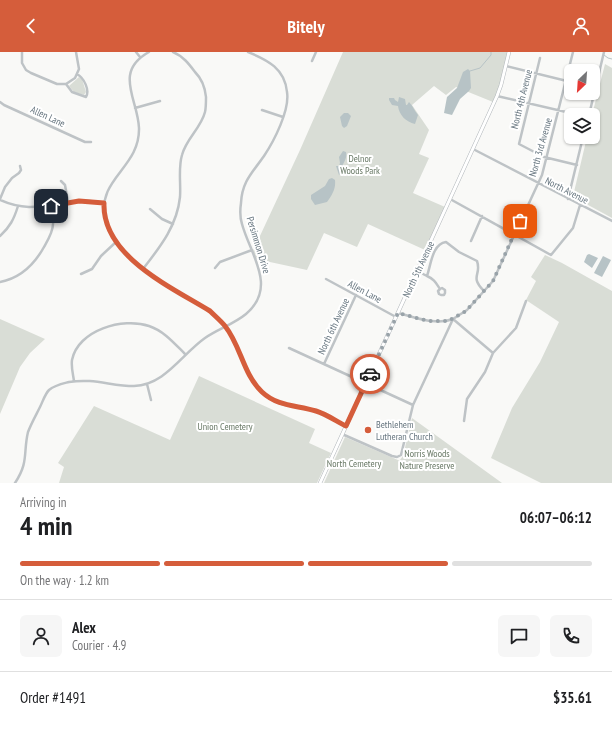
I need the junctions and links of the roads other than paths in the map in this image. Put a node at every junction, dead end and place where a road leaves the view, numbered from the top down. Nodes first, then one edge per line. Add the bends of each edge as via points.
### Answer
1 (22, 52) edge
2 (76, 52) edge
3 (136, 52) edge
4 (149, 52) edge
5 (173, 52) edge
6 (248, 52) edge
7 (316, 52) edge
8 (510, 52) edge
9 (604, 52) edge
10 (572, 53) edge
11 (140, 57) junction
12 (540, 58) dead end
13 (312, 62) dead end
14 (570, 64) edge
15 (506, 66) junction
16 (600, 71) edge
17 (536, 73) junction
18 (77, 74) junction
19 (564, 80) edge
20 (66, 84) junction
21 (564, 89) edge
22 (497, 96) junction
23 (160, 101) dead end
24 (0, 102) edge
25 (529, 103) junction
26 (135, 108) junction
27 (262, 110) dead end
28 (559, 110) junction
29 (564, 111) edge
30 (283, 117) junction
31 (91, 142) dead end
32 (581, 144) edge
33 (473, 149) junction
34 (547, 158) junction
35 (576, 165) junction
36 (20, 166) dead end
37 (61, 181) dead end
38 (537, 183) junction
39 (450, 199) junction
40 (568, 199) junction
41 (0, 200) edge
42 (68, 202) junction
43 (104, 203) junction
44 (580, 205) junction
45 (18, 206) junction
46 (51, 206) junction
47 (150, 209) dead end
48 (482, 216) junction
49 (612, 221) edge
50 (173, 224) junction
51 (514, 234) junction
52 (0, 236) edge
53 (471, 241) dead end
54 (116, 242) junction
55 (252, 250) junction
56 (215, 268) dead end
57 (143, 269) junction
58 (417, 271) junction
59 (81, 274) dead end
60 (427, 276) junction
61 (326, 279) dead end
62 (0, 282) edge
63 (440, 289) dead end
64 (484, 291) junction
65 (356, 295) junction
66 (526, 301) dead end
67 (398, 313) junction
68 (396, 317) junction
69 (453, 319) junction
70 (225, 326) junction
71 (289, 348) dead end
72 (493, 353) junction
73 (186, 354) junction
74 (324, 364) junction
75 (74, 381) junction
76 (146, 384) junction
77 (365, 384) junction
78 (151, 400) dead end
79 (413, 405) junction
80 (464, 421) dead end
81 (346, 426) junction
82 (342, 434) junction
83 (15, 483) edge
84 (320, 483) edge

1 - 20 street via 22,63 26,70 56,84
2 - 18 street via 79,64
3 - 11 street
4 - 11 street
5 - 50 street via 183,57 202,81 206,93 206,111 187,142 180,161 180,201
6 - 30 street, Persimmon Drive via 272,63 282,76 288,92
7 - 13 street
8 - 15 main road, North 5th Avenue
9 - 16 street
10 - 14 street, North 3rd Avenue
11 - 26 street via 132,67 130,78
12 - 17 street, North 4th Avenue
15 - 17 street
15 - 22 main road, North 5th Avenue
17 - 19 street
17 - 25 street, North 4th Avenue
18 - 20 street
18 - 20 street via 83,80 86,97 72,92
21 - 28 street, North 3rd Avenue
22 - 25 street
22 - 33 main road, North 5th Avenue
23 - 26 street
24 - 31 street, Allen Lane via 80,140
25 - 28 street
25 - 34 street, North 4th Avenue via 519,144
26 - 43 street via 139,128 135,149 128,163 110,184
27 - 30 street
28 - 29 street
28 - 34 street, North 3rd Avenue
30 - 55 street, Persimmon Drive via 271,145 252,171 242,192 241,219
32 - 35 street
33 - 38 street, North Avenue
33 - 39 main road, North 5th Avenue
34 - 35 street
34 - 38 street, North 3rd Avenue
35 - 40 street
36 - 41 street via 21,170 8,183
37 - 42 street via 65,185
38 - 40 street, North Avenue
38 - 51 street, North 3rd Avenue
39 - 48 street
39 - 58 main road, North 5th Avenue
40 - 44 street, North Avenue
41 - 45 street
42 - 43 street via 84,200
42 - 46 street
43 - 54 street via 106,225
44 - 49 street, North Avenue
44 - 51 street via 573,228 551,255
45 - 46 street
45 - 52 street via 13,221
46 - 62 street via 52,229 38,258 32,266 16,277
47 - 50 street
48 - 51 street
48 - 53 street
50 - 57 street
51 - 64 street, North 3rd Avenue via 493,281
54 - 57 street
54 - 59 street via 92,269
55 - 56 street via 220,262
55 - 70 street, Persimmon Drive via 260,274 259,294 248,312
57 - 70 street via 210,311
58 - 60 street
58 - 67 main road, North 5th Avenue
60 - 63 street via 432,278
60 - 64 street via 435,250 446,242 477,261 479,265 476,281
61 - 65 street, Allen Lane
64 - 69 street, North 3rd Avenue via 466,311
65 - 68 street, Allen Lane
65 - 74 street, North 6th Avenue
66 - 72 street via 516,328
67 - 68 main road, North 5th Avenue
67 - 69 street via 428,321
68 - 77 main road, North 5th Avenue
69 - 72 street
69 - 79 street, North 3rd Avenue
70 - 73 street, Persimmon Drive
70 - 81 street via 248,373 262,393 277,402 318,412
71 - 74 street
72 - 80 street via 485,372 467,400
73 - 75 street via 169,337 148,326 130,322 111,325 94,333 78,347 72,360
73 - 76 street, Persimmon Drive via 158,380
74 - 77 street
75 - 76 street, Persimmon Drive via 135,386
75 - 83 street, Persimmon Drive via 56,385 47,392 28,432 22,474
76 - 78 street
77 - 79 street
77 - 81 main road, North 5th Avenue
79 - 82 street, North 3rd Avenue via 399,457
81 - 82 main road, North 5th Avenue
82 - 84 main road, North 5th Avenue

